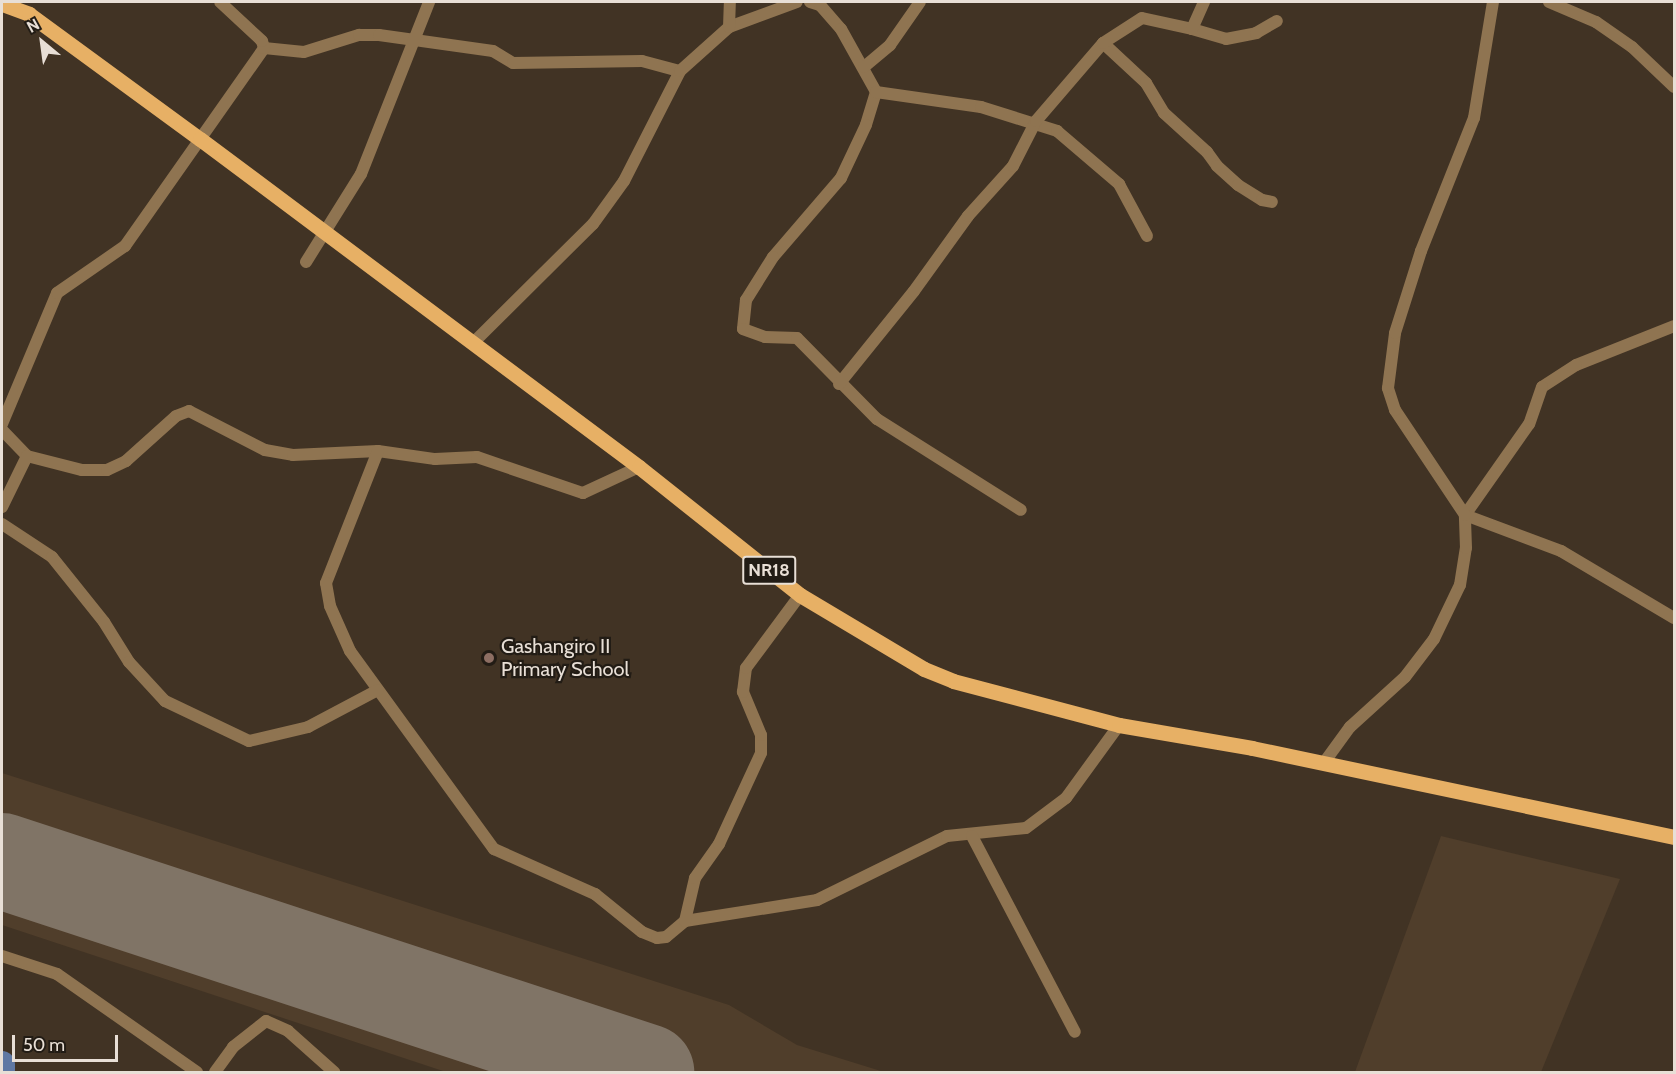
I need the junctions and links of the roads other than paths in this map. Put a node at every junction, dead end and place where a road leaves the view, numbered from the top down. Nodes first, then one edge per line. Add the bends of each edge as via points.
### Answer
1 (220, 2) edge
2 (429, 2) edge
3 (730, 2) edge
4 (797, 2) edge
5 (810, 2) edge
6 (920, 2) edge
7 (1204, 2) edge
8 (1493, 2) edge
9 (1549, 2) edge
10 (2, 4) edge
11 (1277, 21) dead end
12 (729, 27) junction
13 (1192, 28) junction
14 (413, 40) junction
15 (1104, 43) junction
16 (264, 48) junction
17 (864, 67) junction
18 (680, 71) junction
19 (1674, 87) edge
20 (876, 92) junction
21 (1036, 121) junction
22 (200, 139) junction
23 (1272, 202) dead end
24 (325, 236) junction
25 (1147, 236) dead end
26 (306, 262) dead end
27 (1674, 326) edge
28 (473, 342) junction
29 (839, 384) junction
30 (2, 424) edge
31 (2, 430) edge
32 (378, 452) junction
33 (27, 456) junction
34 (639, 467) junction
35 (2, 507) edge
36 (1021, 510) dead end
37 (1465, 515) junction
38 (2, 524) edge
39 (800, 595) junction
40 (1674, 618) edge
41 (378, 690) junction
42 (1119, 725) junction
43 (1323, 764) junction
44 (972, 836) junction
45 (1674, 837) edge
46 (685, 921) junction
47 (2, 956) edge
48 (1075, 1032) dead end
49 (197, 1072) edge
50 (215, 1072) edge
51 (334, 1072) edge

1 - 16 street via 262,41
2 - 14 street
3 - 12 street
4 - 12 street
5 - 17 street via 820,5 840,29
6 - 17 street via 890,45
7 - 13 street
8 - 37 street via 1474,118 1395,333 1388,388 1395,410
9 - 19 street via 1596,22 1632,47
10 - 22 main road, NR18 via 29,14
11 - 13 street via 1256,33 1226,39
12 - 18 street
13 - 15 street via 1142,18
14 - 16 street via 359,35 304,52
14 - 18 street via 493,51 513,63 642,61
14 - 24 street via 361,174
15 - 21 street
15 - 23 street via 1146,83 1164,113 1217,166 1238,185
16 - 22 street
17 - 20 street
18 - 28 street via 624,181 593,224
20 - 21 street via 981,107
20 - 29 street via 866,125 841,178 773,257 746,300 743,329 765,337 797,338
21 - 25 street via 1058,131 1119,183
21 - 29 street via 1013,166 969,216
22 - 24 main road, NR18
22 - 30 street via 115,256 71,280 57,293
24 - 26 street
24 - 28 main road, NR18
27 - 37 street via 1576,365 1542,387 1529,424
28 - 34 main road, NR18
29 - 36 street via 877,419
31 - 33 street
32 - 33 street via 293,455 265,450 189,411 176,416 126,460 107,470 82,470
32 - 34 street via 435,459 477,457 584,493
32 - 41 street via 329,567 326,583 330,606 350,651
33 - 35 street
34 - 39 main road, NR18
37 - 40 street via 1561,550
37 - 43 street via 1466,548 1460,585 1434,639 1405,677 1350,728
38 - 41 street via 52,557 104,622 129,662 165,701 249,741 308,727
39 - 42 main road, NR18 via 924,669 953,681
39 - 46 street via 746,668 743,692 761,735 761,753 719,844 694,878
41 - 46 street via 494,849 595,894 642,932 657,938 666,937
42 - 43 main road, NR18
42 - 44 street via 1066,798 1044,817 1026,828
43 - 45 main road, NR18
44 - 46 street via 947,836 817,900
44 - 48 street
47 - 49 street via 57,974
50 - 51 street via 233,1047 266,1021 288,1031

